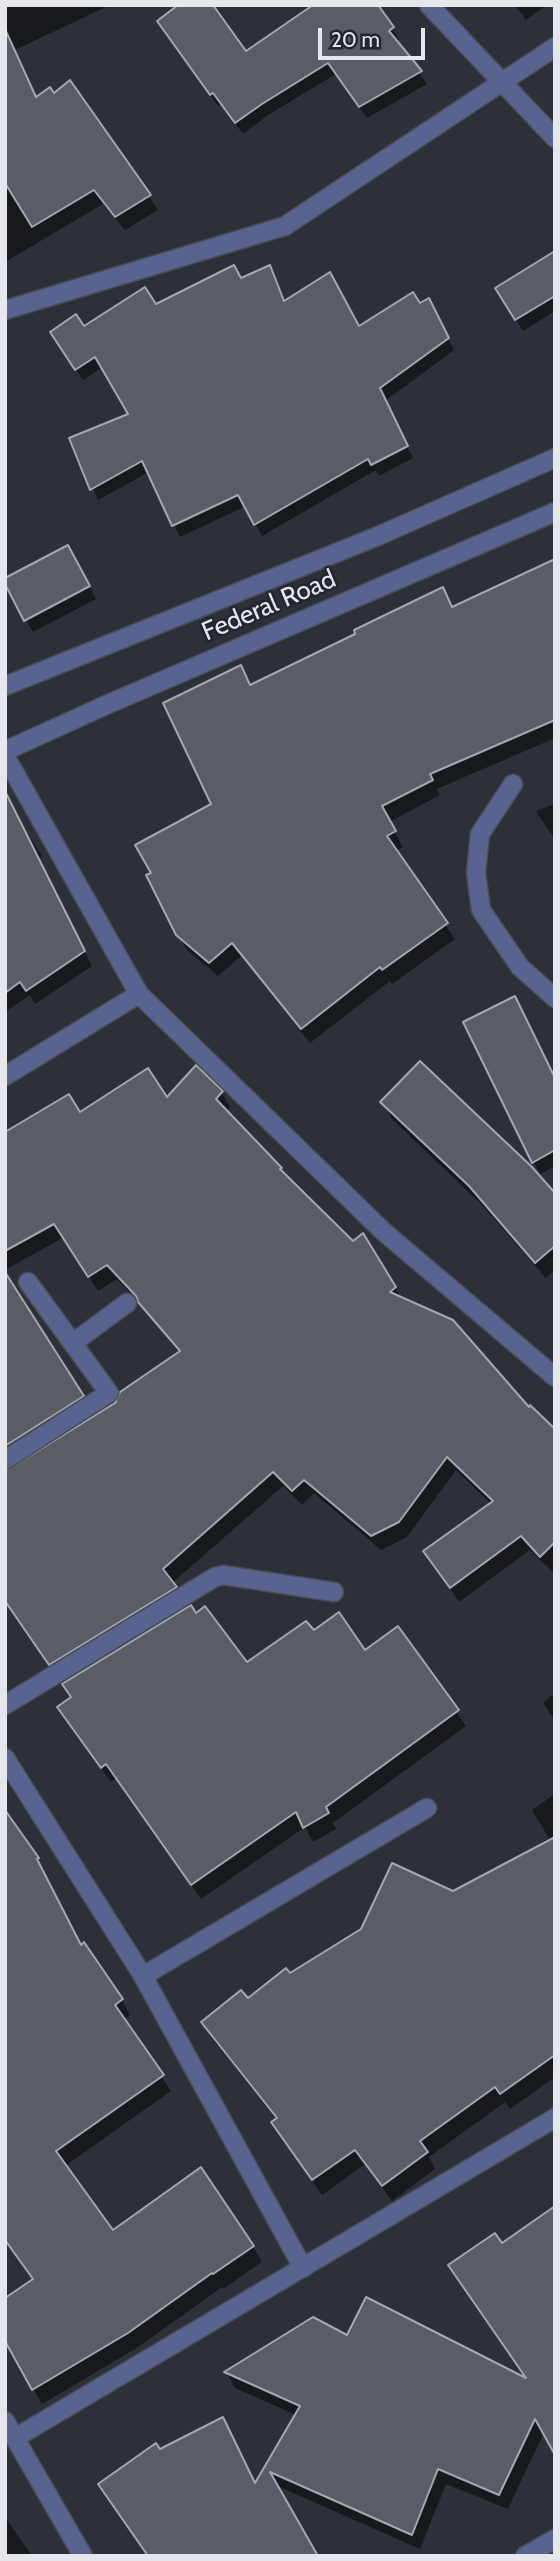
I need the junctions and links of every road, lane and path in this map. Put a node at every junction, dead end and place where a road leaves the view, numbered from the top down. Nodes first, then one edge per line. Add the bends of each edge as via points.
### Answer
1 (429, 5) edge
2 (555, 47) edge
3 (503, 81) junction
4 (555, 138) edge
5 (5, 310) edge
6 (555, 458) edge
7 (555, 512) edge
8 (5, 686) edge
9 (5, 754) edge
10 (513, 784) dead end
11 (139, 994) junction
12 (555, 998) edge
13 (5, 1076) edge
14 (28, 1282) dead end
15 (127, 1303) dead end
16 (73, 1343) junction
17 (555, 1377) edge
18 (5, 1460) edge
19 (334, 1592) dead end
20 (5, 1705) edge
21 (5, 1758) edge
22 (427, 1808) dead end
23 (143, 1976) junction
24 (555, 2118) edge
25 (303, 2268) junction
26 (5, 2421) edge
27 (15, 2438) junction
28 (555, 2539) edge
29 (83, 2556) edge
30 (525, 2556) edge

1 - 3 street
2 - 3 street
3 - 4 street
3 - 5 street via 285,226
6 - 8 street, Federal Road via 377,536
7 - 9 street, Federal Road via 106,705
9 - 11 street
10 - 12 street via 480,834 475,873 481,910 520,967
11 - 13 street
11 - 17 street via 384,1232
14 - 16 street
15 - 16 street
16 - 18 street via 109,1393
19 - 20 street via 215,1577
21 - 23 street
22 - 23 street
23 - 25 street
24 - 25 street
25 - 27 street
26 - 27 street
27 - 29 street
28 - 30 street

